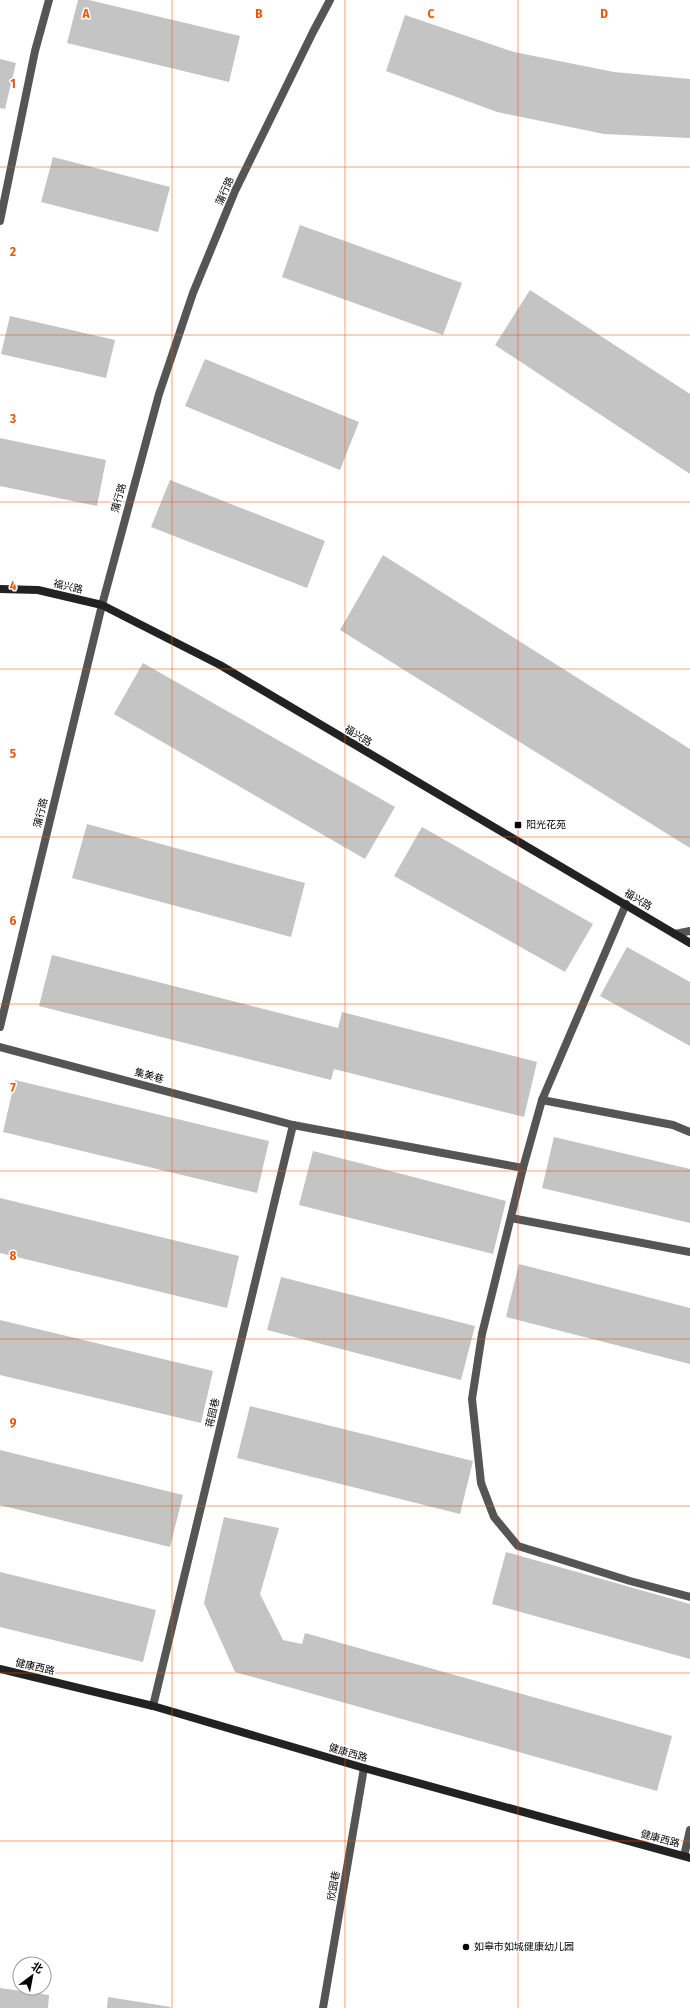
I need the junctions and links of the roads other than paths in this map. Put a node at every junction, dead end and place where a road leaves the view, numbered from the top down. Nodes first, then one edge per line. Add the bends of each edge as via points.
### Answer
1 (49, 0) edge
2 (330, 0) edge
3 (0, 221) edge
4 (0, 589) edge
5 (102, 605) junction
6 (626, 904) junction
7 (690, 931) edge
8 (675, 934) junction
9 (690, 943) edge
10 (0, 1027) edge
11 (0, 1047) edge
12 (542, 1100) junction
13 (293, 1125) junction
14 (690, 1132) edge
15 (523, 1168) junction
16 (511, 1218) junction
17 (690, 1252) edge
18 (690, 1597) edge
19 (0, 1669) edge
20 (153, 1706) junction
21 (364, 1768) junction
22 (690, 1830) edge
23 (687, 1857) edge
24 (323, 2008) edge

1 - 3 street via 34,50
2 - 5 street, 蒲行路 via 235,191 193,293 159,394
4 - 5 street, 福兴路 via 38,590
5 - 6 street, 福兴路 via 220,665
5 - 10 street, 蒲行路
6 - 8 street, 福兴路
6 - 12 street
7 - 8 street
8 - 9 street, 福兴路
11 - 13 street, 集美巷
12 - 14 street via 673,1125
12 - 15 street
13 - 15 street, 集美巷
13 - 20 street, 蒋园巷
15 - 16 street
16 - 17 street
16 - 18 street via 482,1334 472,1399 482,1483 494,1517 518,1546
19 - 20 street, 健康西路
20 - 21 street, 健康西路
21 - 23 street, 健康西路
21 - 24 street, 欣园巷
22 - 23 street

